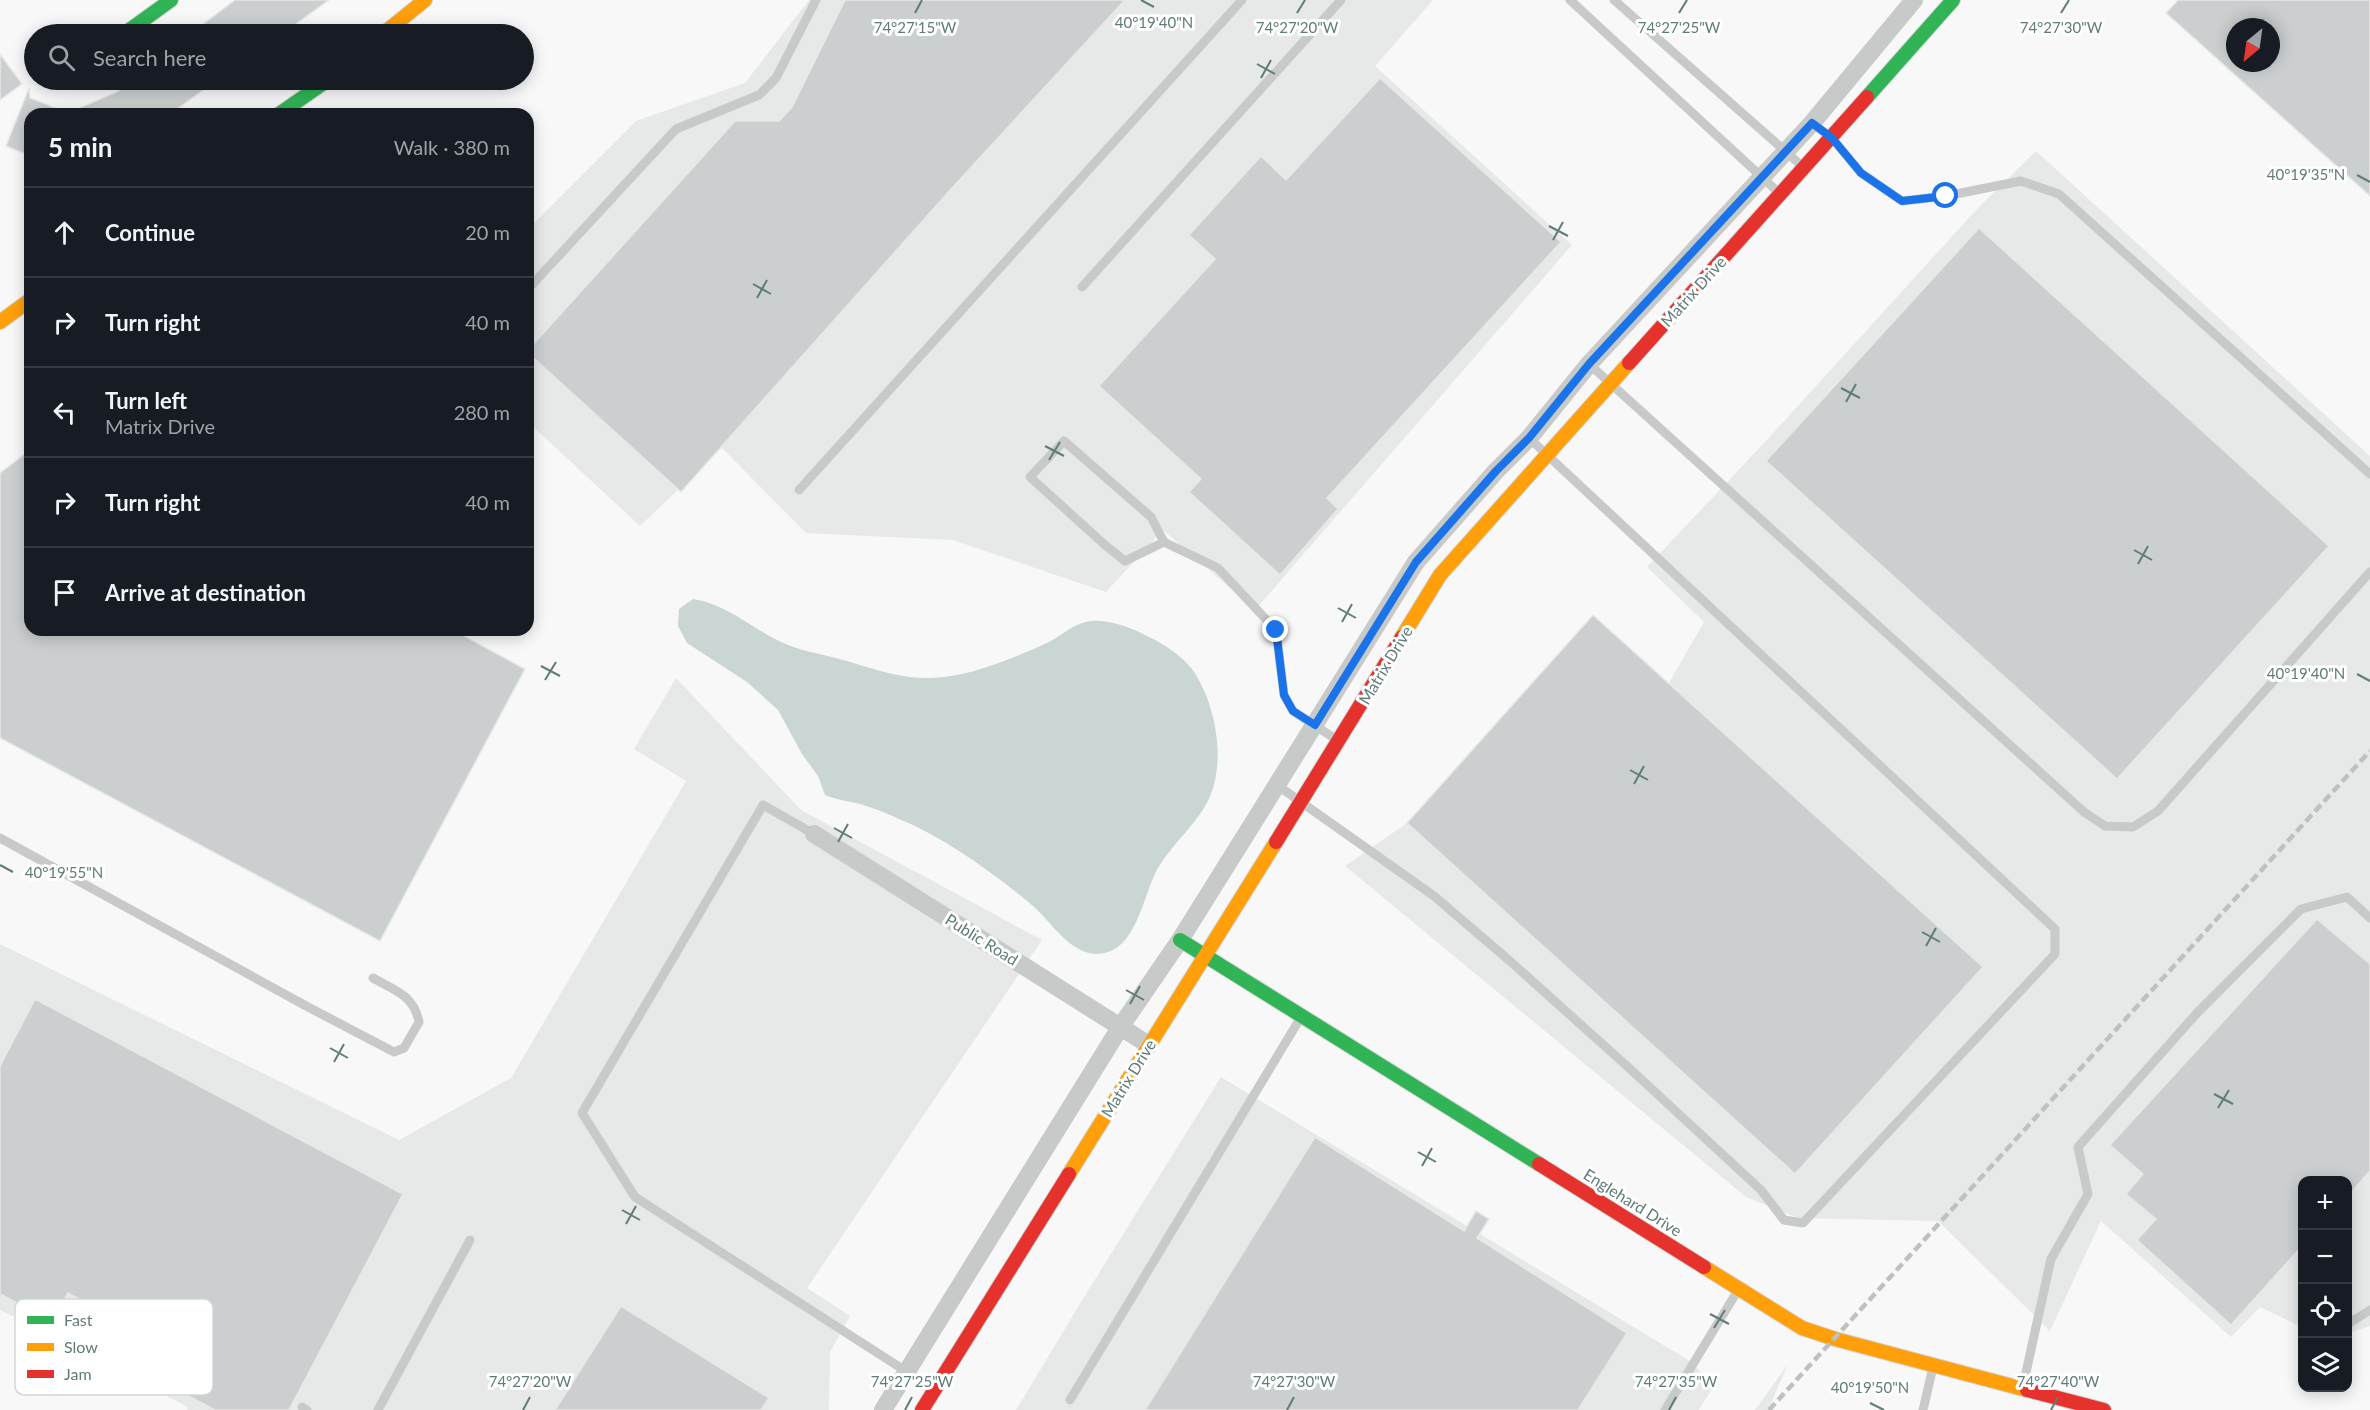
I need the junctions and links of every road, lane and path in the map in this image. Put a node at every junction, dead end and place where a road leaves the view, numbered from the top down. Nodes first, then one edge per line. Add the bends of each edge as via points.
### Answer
1 (171, 0) edge
2 (424, 0) edge
3 (816, 0) edge
4 (1242, 0) edge
5 (1341, 0) edge
6 (1570, 0) edge
7 (1614, 0) edge
8 (1953, 0) edge
9 (1923, 8) edge
10 (138, 24) edge
11 (395, 24) edge
12 (314, 90) edge
13 (288, 108) edge
14 (1812, 123) junction
15 (1832, 138) junction
16 (1786, 152) junction
17 (1804, 168) junction
18 (1762, 178) junction
19 (1781, 194) junction
20 (534, 283) edge
21 (1082, 287) dead end
22 (24, 304) edge
23 (0, 322) edge
24 (1589, 364) junction
25 (1609, 384) junction
26 (1529, 438) junction
27 (1547, 455) junction
28 (2370, 474) edge
29 (799, 490) dead end
30 (1164, 542) junction
31 (2370, 572) edge
32 (1315, 725) junction
33 (1339, 741) junction
34 (1277, 785) junction
35 (1301, 801) junction
36 (814, 834) joint
37 (0, 838) edge
38 (2370, 918) edge
39 (1180, 940) junction
40 (1204, 955) junction
41 (373, 978) dead end
42 (1302, 1015) junction
43 (1121, 1026) junction
44 (1149, 1045) junction
45 (470, 1240) dead end
46 (1739, 1288) junction
47 (2370, 1310) edge
48 (2352, 1321) edge
49 (1934, 1365) junction
50 (907, 1370) junction
51 (2023, 1388) junction
52 (934, 1390) junction
53 (1070, 1400) dead end
54 (378, 1410) edge
55 (883, 1410) edge
56 (922, 1410) edge
57 (1665, 1410) edge
58 (1923, 1410) edge
59 (2104, 1410) edge

1 - 10 street
2 - 11 street
3 - 20 lane via 776,78 759,95 676,129
4 - 29 lane
5 - 21 lane
6 - 18 lane
7 - 16 lane
8 - 9 street, Matrix Drive
9 - 14 street, Matrix Drive
9 - 15 street, Matrix Drive
12 - 13 street
14 - 15 lane
14 - 16 street, Matrix Drive
15 - 17 street, Matrix Drive
15 - 28 lane via 1861,173 1902,201 2021,181 2059,194
16 - 17 lane
16 - 18 street, Matrix Drive
17 - 19 street, Matrix Drive
18 - 19 lane
18 - 24 street, Matrix Drive
19 - 25 street, Matrix Drive
22 - 23 street
24 - 25 lane
24 - 26 street, Matrix Drive
25 - 27 street, Matrix Drive
25 - 31 lane via 2084,812 2105,826 2133,826 2158,811
26 - 27 lane
26 - 32 street, Matrix Drive via 1416,562
27 - 33 street, Matrix Drive via 1440,574
27 - 35 lane via 2055,929 2055,954 1803,1223 1784,1220 1761,1190 1511,962 1434,896
30 - 30 lane via 1125,561 1030,477 1065,441 1151,517
30 - 32 lane via 1218,568 1276,630 1284,695 1293,711
32 - 33 lane
32 - 34 street, Matrix Drive
33 - 35 street, Matrix Drive
34 - 35 lane
34 - 39 street, Matrix Drive
35 - 40 street, Matrix Drive
36 - 43 street, Public Road
36 - 50 lane via 763,805 582,1113 635,1197
37 - 41 lane via 394,1052 404,1048 419,1022 417,1013 409,999
38 - 51 lane via 2348,897 2301,909 2197,1013 2078,1147 2088,1194 2051,1259
39 - 40 street, Englehard Drive
39 - 43 street, Matrix Drive
40 - 42 street, Englehard Drive
40 - 44 street, Matrix Drive
42 - 46 street, Englehard Drive
42 - 53 lane
43 - 44 street, Public Road
43 - 50 street, Matrix Drive
44 - 52 street, Matrix Drive
45 - 54 lane
46 - 49 street, Englehard Drive via 1802,1328
46 - 57 lane
47 - 48 lane
49 - 51 street, Englehard Drive
49 - 58 lane
50 - 52 lane
50 - 55 street, Matrix Drive
51 - 59 street, Englehard Drive
52 - 56 street, Matrix Drive

